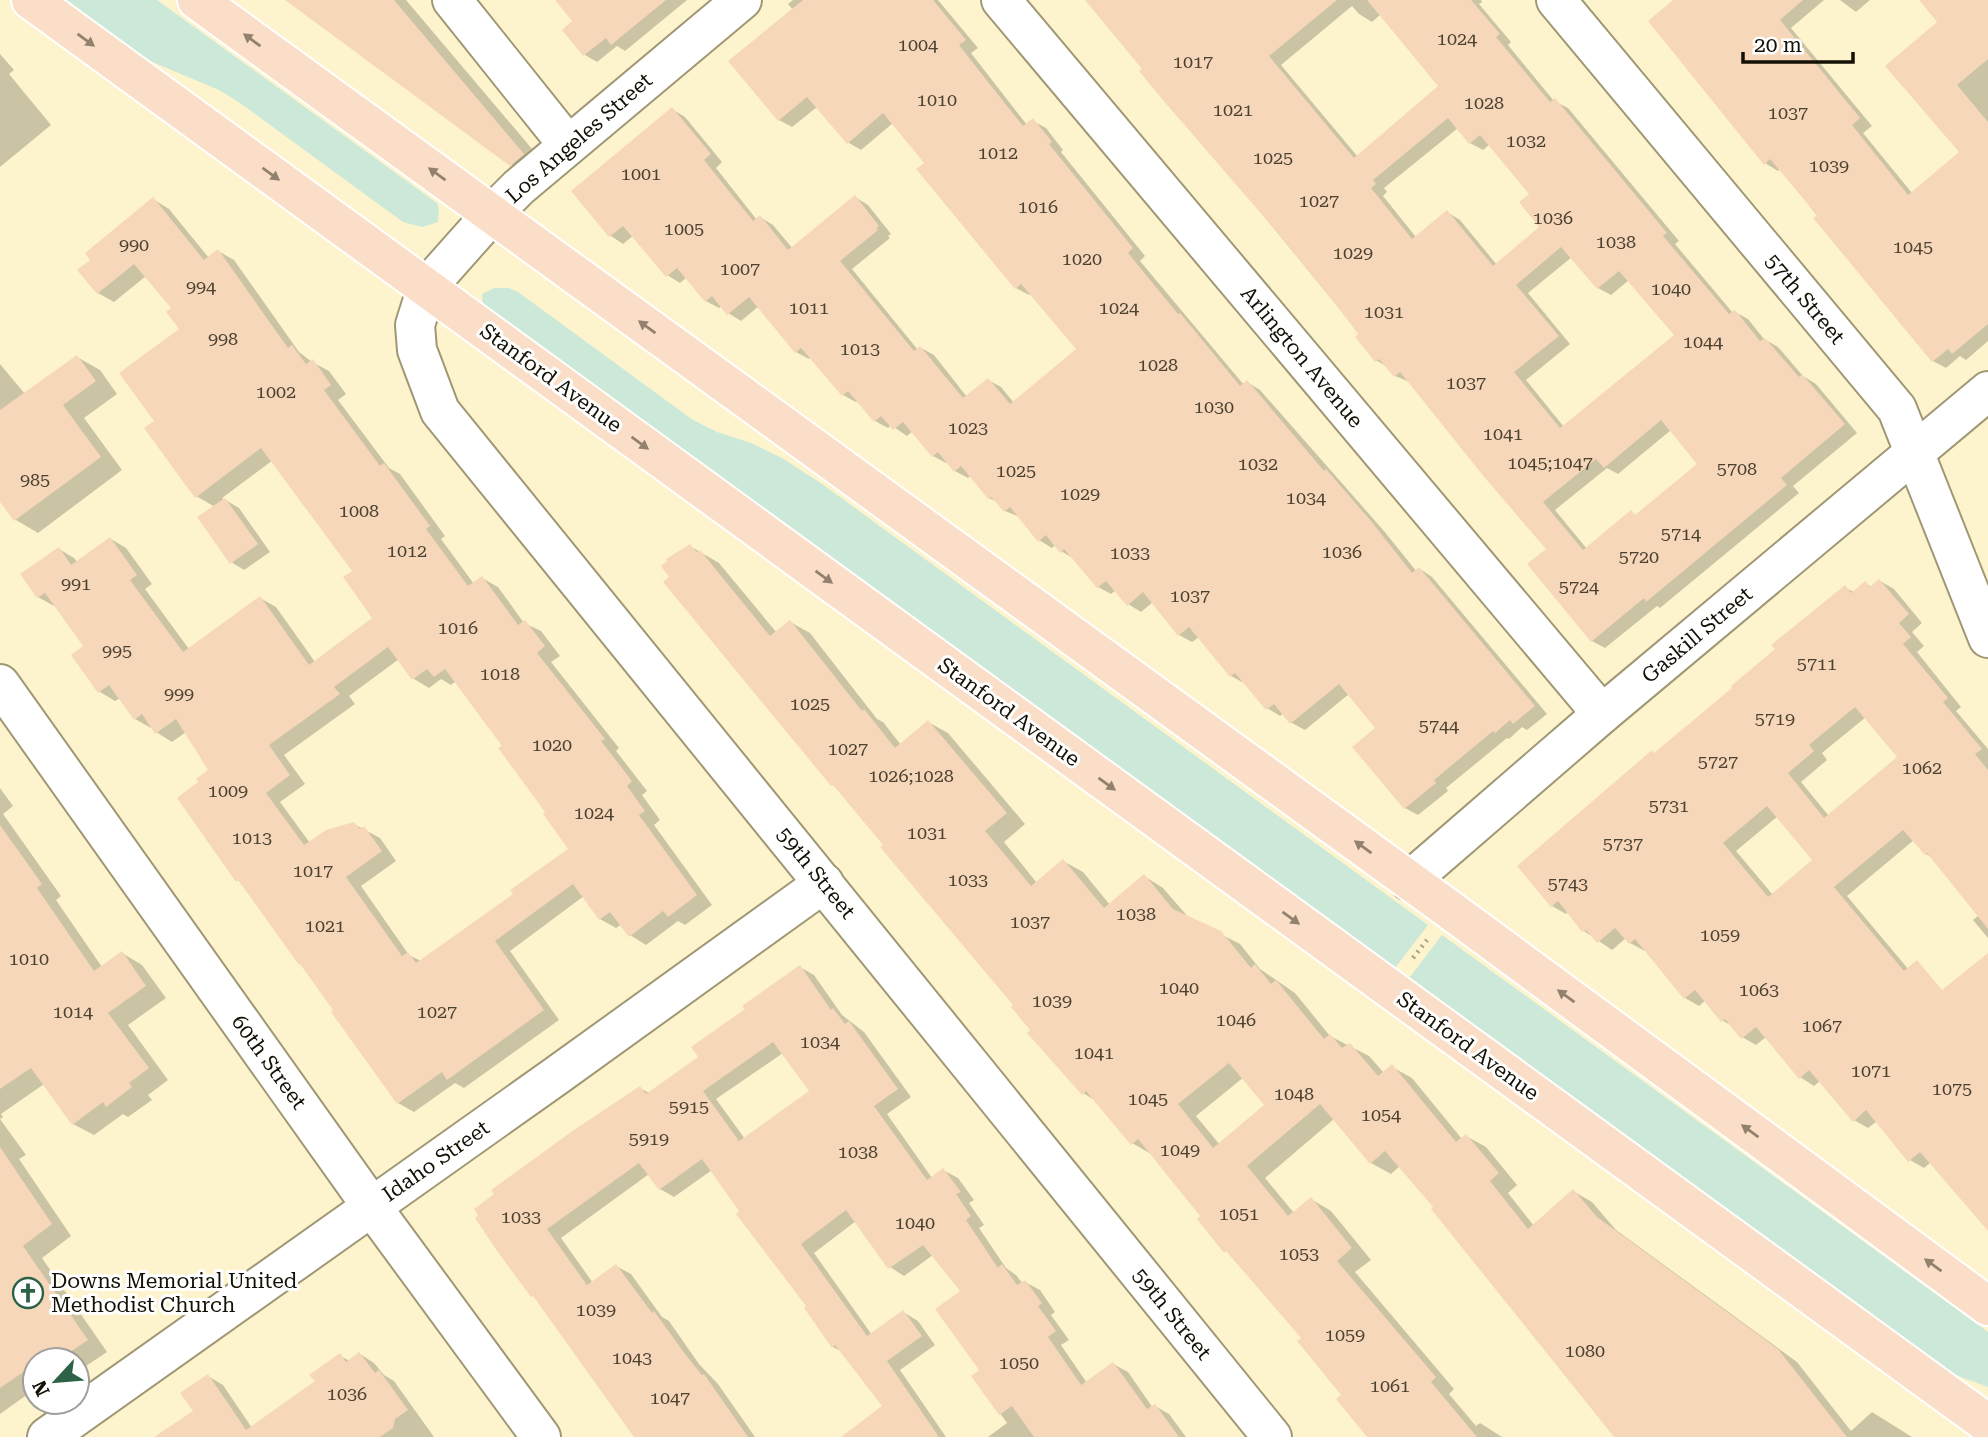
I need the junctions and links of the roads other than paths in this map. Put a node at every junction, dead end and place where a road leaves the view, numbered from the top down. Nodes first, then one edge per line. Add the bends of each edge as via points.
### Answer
1 (31, 0) edge
2 (197, 0) edge
3 (452, 0) edge
4 (742, 0) edge
5 (1001, 0) edge
6 (1556, 0) edge
7 (568, 145) junction
8 (492, 214) junction
9 (427, 287) junction
10 (1988, 391) edge
11 (1914, 454) junction
12 (1988, 638) edge
13 (0, 684) edge
14 (1602, 714) junction
15 (1409, 881) junction
16 (824, 883) junction
17 (372, 1207) junction
18 (1988, 1306) edge
19 (1988, 1424) edge
20 (47, 1437) edge
21 (541, 1437) edge
22 (1272, 1437) edge

1 -> 9 main road, Stanford Avenue
8 -> 2 main road
3 - 7 street
4 - 7 street, Los Angeles Street
5 - 14 street, Arlington Avenue
6 - 11 street, 57th Street via 1897,409
7 - 8 street, Los Angeles Street
8 - 9 street, Los Angeles Street
15 -> 8 main road
9 - 16 street, 59th Street via 415,325 417,350 440,411
9 -> 19 main road, Stanford Avenue
10 - 11 street, Gaskill Street
11 - 12 street, 57th Street
11 - 14 street, Gaskill Street
13 - 17 street, 60th Street
14 - 15 street, Gaskill Street
18 -> 15 main road
16 - 17 street, Idaho Street
16 - 22 street, 59th Street
17 - 20 street, Idaho Street
17 - 21 street, 60th Street

